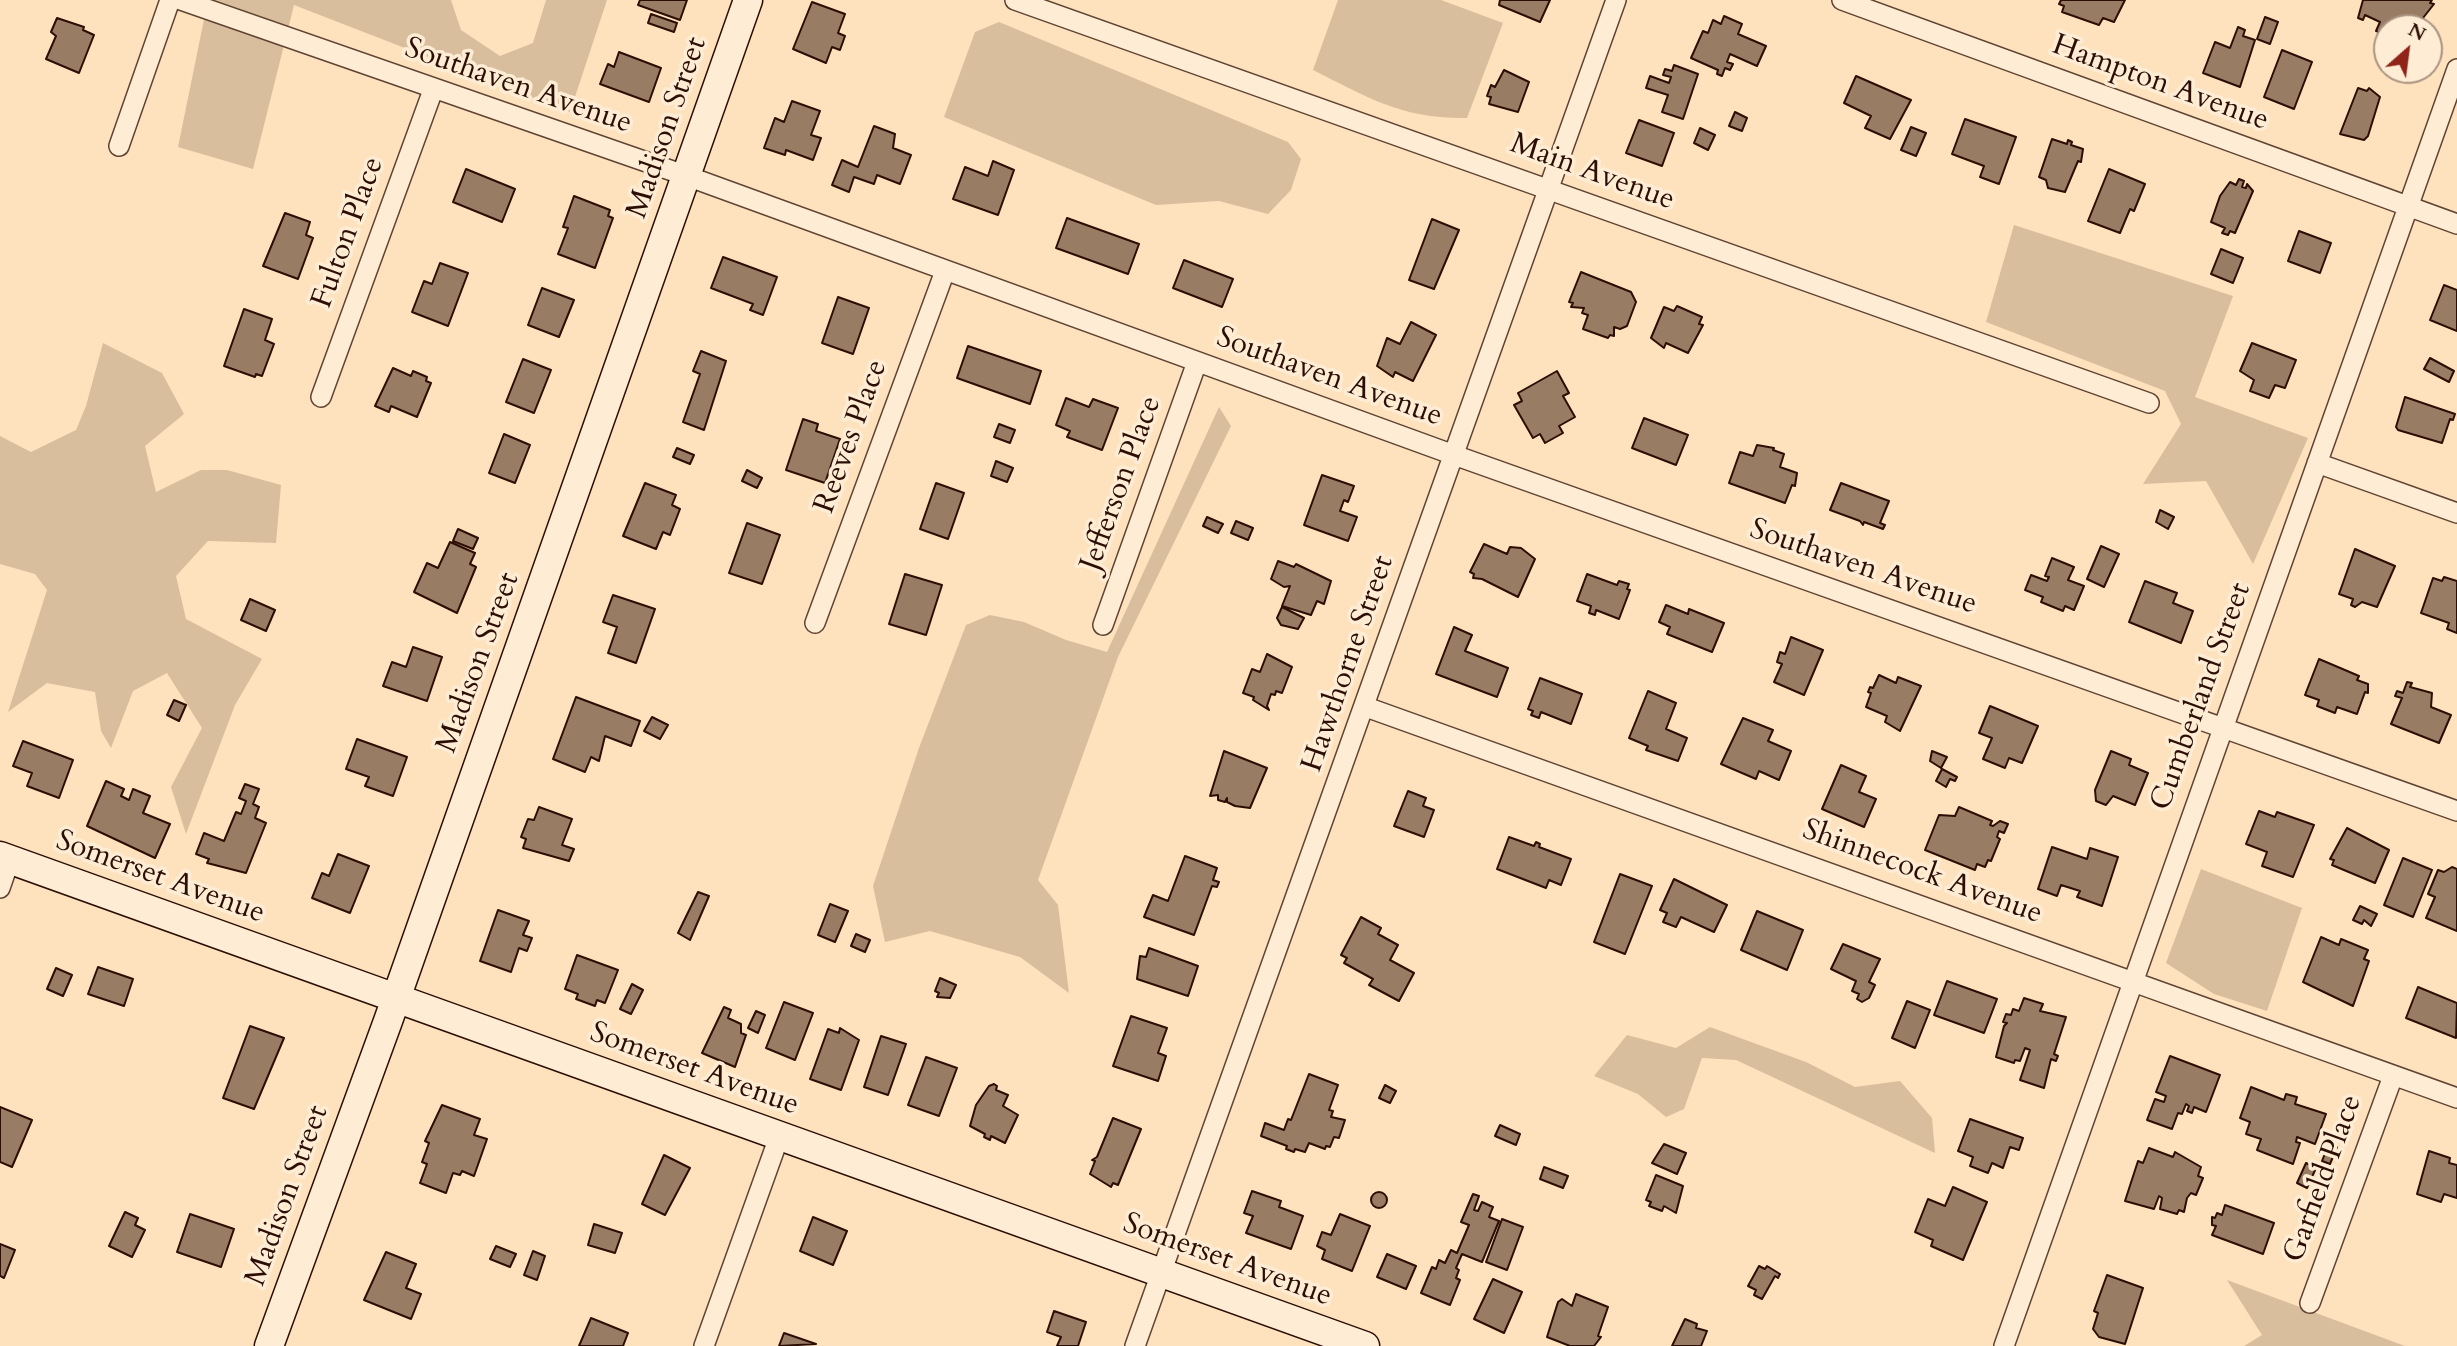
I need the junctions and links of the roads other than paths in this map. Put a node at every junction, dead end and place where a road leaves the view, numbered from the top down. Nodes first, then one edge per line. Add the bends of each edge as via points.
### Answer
1 (170, 0) edge
2 (181, 0) edge
3 (748, 0) edge
4 (1015, 0) edge
5 (1616, 0) edge
6 (1842, 0) edge
7 (2457, 69) edge
8 (433, 90) junction
9 (119, 146) dead end
10 (687, 176) junction
11 (1549, 189) junction
12 (2407, 207) junction
13 (2457, 224) edge
14 (945, 271) junction
15 (1197, 362) junction
16 (321, 397) dead end
17 (2149, 403) dead end
18 (1454, 455) junction
19 (2318, 463) junction
20 (2457, 513) edge
21 (816, 623) dead end
22 (1103, 625) dead end
23 (1366, 707) junction
24 (2223, 726) junction
25 (2457, 811) edge
26 (5, 858) edge
27 (0, 888) edge
28 (2134, 981) junction
29 (396, 997) junction
30 (2393, 1076) junction
31 (2457, 1098) edge
32 (779, 1137) junction
33 (1162, 1273) junction
34 (2310, 1303) dead end
35 (269, 1346) edge
36 (704, 1346) edge
37 (1135, 1346) edge
38 (1365, 1346) edge
39 (2004, 1346) edge

1 - 9 street
2 - 8 street, Southaven Avenue
3 - 10 street, Madison Street
4 - 11 street, Main Avenue
5 - 11 street, Hawthorne Street
6 - 12 street, Hampton Avenue
7 - 12 street, Cumberland Street
8 - 10 street, Southaven Avenue
8 - 16 street, Fulton Place
10 - 14 street, Southaven Avenue
10 - 29 street, Madison Street
11 - 17 street, Main Avenue
11 - 18 street, Hawthorne Street
12 - 13 street, Hampton Avenue
12 - 19 street, Cumberland Street
14 - 15 street, Southaven Avenue
14 - 21 street, Reeves Place
15 - 18 street, Southaven Avenue
15 - 22 street, Jefferson Place
18 - 23 street, Hawthorne Street
18 - 24 street, Southaven Avenue
19 - 20 street
19 - 24 street, Cumberland Street
23 - 28 street, Shinnecock Avenue
23 - 33 street, Hawthorne Street
24 - 25 street, Southaven Avenue
24 - 28 street, Cumberland Street
26 - 27 street
26 - 29 street, Somerset Avenue
28 - 30 street, Shinnecock Avenue
28 - 39 street, Cumberland Street
29 - 32 street, Somerset Avenue
29 - 35 street, Madison Street
30 - 31 street, Shinnecock Avenue
30 - 34 street, Garfield Place
32 - 33 street, Somerset Avenue
32 - 36 street
33 - 37 street, Hawthorne Street
33 - 38 street, Somerset Avenue

